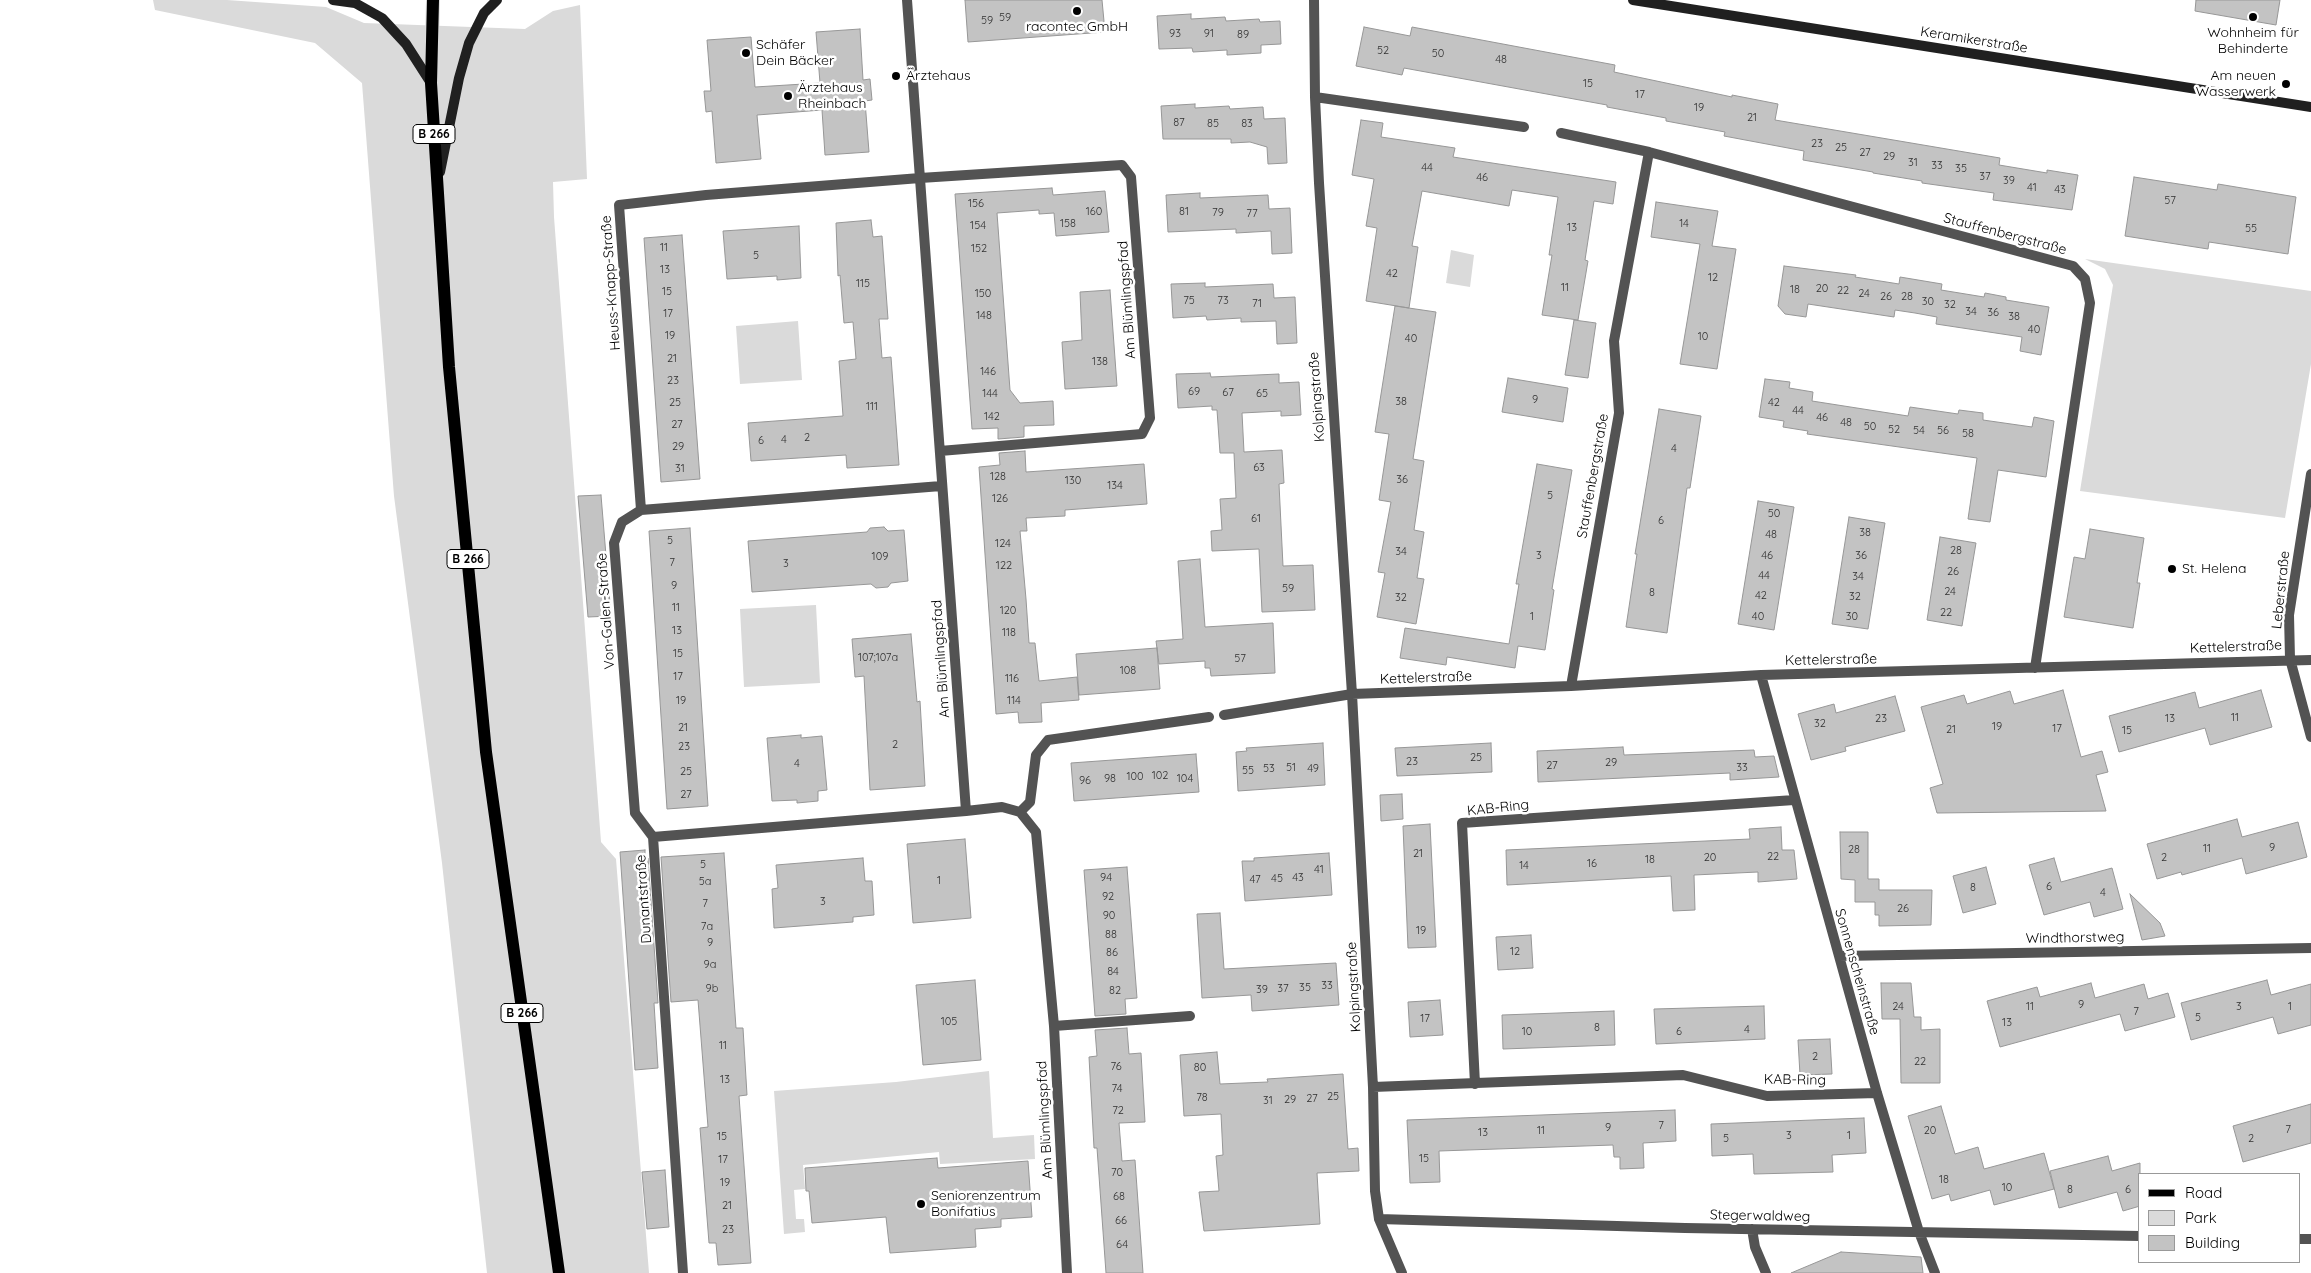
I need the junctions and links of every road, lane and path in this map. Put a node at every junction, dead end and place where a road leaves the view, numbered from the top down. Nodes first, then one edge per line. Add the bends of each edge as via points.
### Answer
1 (333, 0) edge
2 (433, 0) edge
3 (497, 0) edge
4 (907, 0) edge
5 (1314, 0) edge
6 (1633, 0) edge
7 (431, 83) junction
8 (1315, 97) junction
9 (2311, 107) edge
10 (1524, 127) dead end
11 (1561, 133) dead end
12 (1649, 152) junction
13 (920, 178) junction
14 (437, 185) junction
15 (940, 450) junction
16 (2311, 474) edge
17 (941, 486) junction
18 (641, 510) junction
19 (2290, 660) junction
20 (2311, 660) edge
21 (2035, 668) junction
22 (1761, 675) junction
23 (1571, 686) junction
24 (1352, 694) junction
25 (1224, 715) dead end
26 (1209, 717) dead end
27 (2311, 737) edge
28 (1794, 800) junction
29 (966, 811) junction
30 (1020, 812) junction
31 (653, 837) junction
32 (2311, 948) edge
33 (1839, 956) junction
34 (1190, 1016) dead end
35 (1054, 1026) junction
36 (1475, 1084) junction
37 (1373, 1087) junction
38 (1877, 1093) junction
39 (1379, 1219) junction
40 (1752, 1229) junction
41 (1919, 1232) junction
42 (2138, 1236) edge
43 (559, 1273) edge
44 (683, 1273) edge
45 (1067, 1273) edge
46 (1402, 1273) edge
47 (1766, 1273) edge
48 (1935, 1273) edge

1 - 7 street via 355,3 382,18 406,44
2 - 7 main road, B 266
3 - 14 street via 484,13 469,43
4 - 13 street, Am Blümlingspfad
5 - 8 street, Kolpingstraße
6 - 9 street, Keramikerstraße
7 - 14 main road, B 266
8 - 10 street
8 - 24 street, Kolpingstraße via 1329,364
11 - 12 street, Stauffenbergstraße
12 - 21 street, Stauffenbergstraße via 2073,266 2085,279 2090,303
12 - 23 street, Stauffenbergstraße via 1614,341 1619,413
13 - 15 street, Am Blümlingspfad
13 - 15 street, Am Blümlingspfad via 1122,165 1131,177 1150,418 1142,434
13 - 18 street, Heuss-Knapp-Straße via 619,204
14 - 43 main road, B 266 via 449,366 486,752
15 - 17 street, Am Blümlingspfad
16 - 19 street, Leberstraße via 2289,615
17 - 18 street
17 - 29 street, Am Blümlingspfad
18 - 31 street, Von-Galen-Straße via 622,522 614,544 635,812
19 - 20 street, Kettelerstraße
19 - 21 street, Kettelerstraße
19 - 27 street, Leberstraße
21 - 22 street, Kettelerstraße
22 - 23 street, Kettelerstraße
22 - 28 street, Sonnenscheinstraße
23 - 24 street, Kettelerstraße
24 - 25 street
24 - 37 street, Kolpingstraße
26 - 30 street via 1048,740 1036,755 1030,802
28 - 33 street, Sonnenscheinstraße
28 - 36 street, KAB-Ring via 1462,823
29 - 30 street via 1002,807
29 - 31 street, Dunantstraße
30 - 35 street, Am Blümlingspfad via 1036,832
31 - 44 street, Dunantstraße
32 - 33 street, Windthorstweg
33 - 38 street, Sonnenscheinstraße
34 - 35 street
35 - 45 street, Am Blümlingspfad
36 - 37 street, KAB-Ring
36 - 38 street, KAB-Ring via 1683,1075 1767,1096
37 - 39 street, Kolpingstraße via 1375,1191
38 - 41 street, Sonnenscheinstraße
39 - 40 street, Stegerwaldweg
39 - 46 street, Kolpingstraße
40 - 41 street, Stegerwaldweg
40 - 47 street via 1755,1247
41 - 42 street, Stegerwaldweg
41 - 48 street, Sonnenscheinstraße

